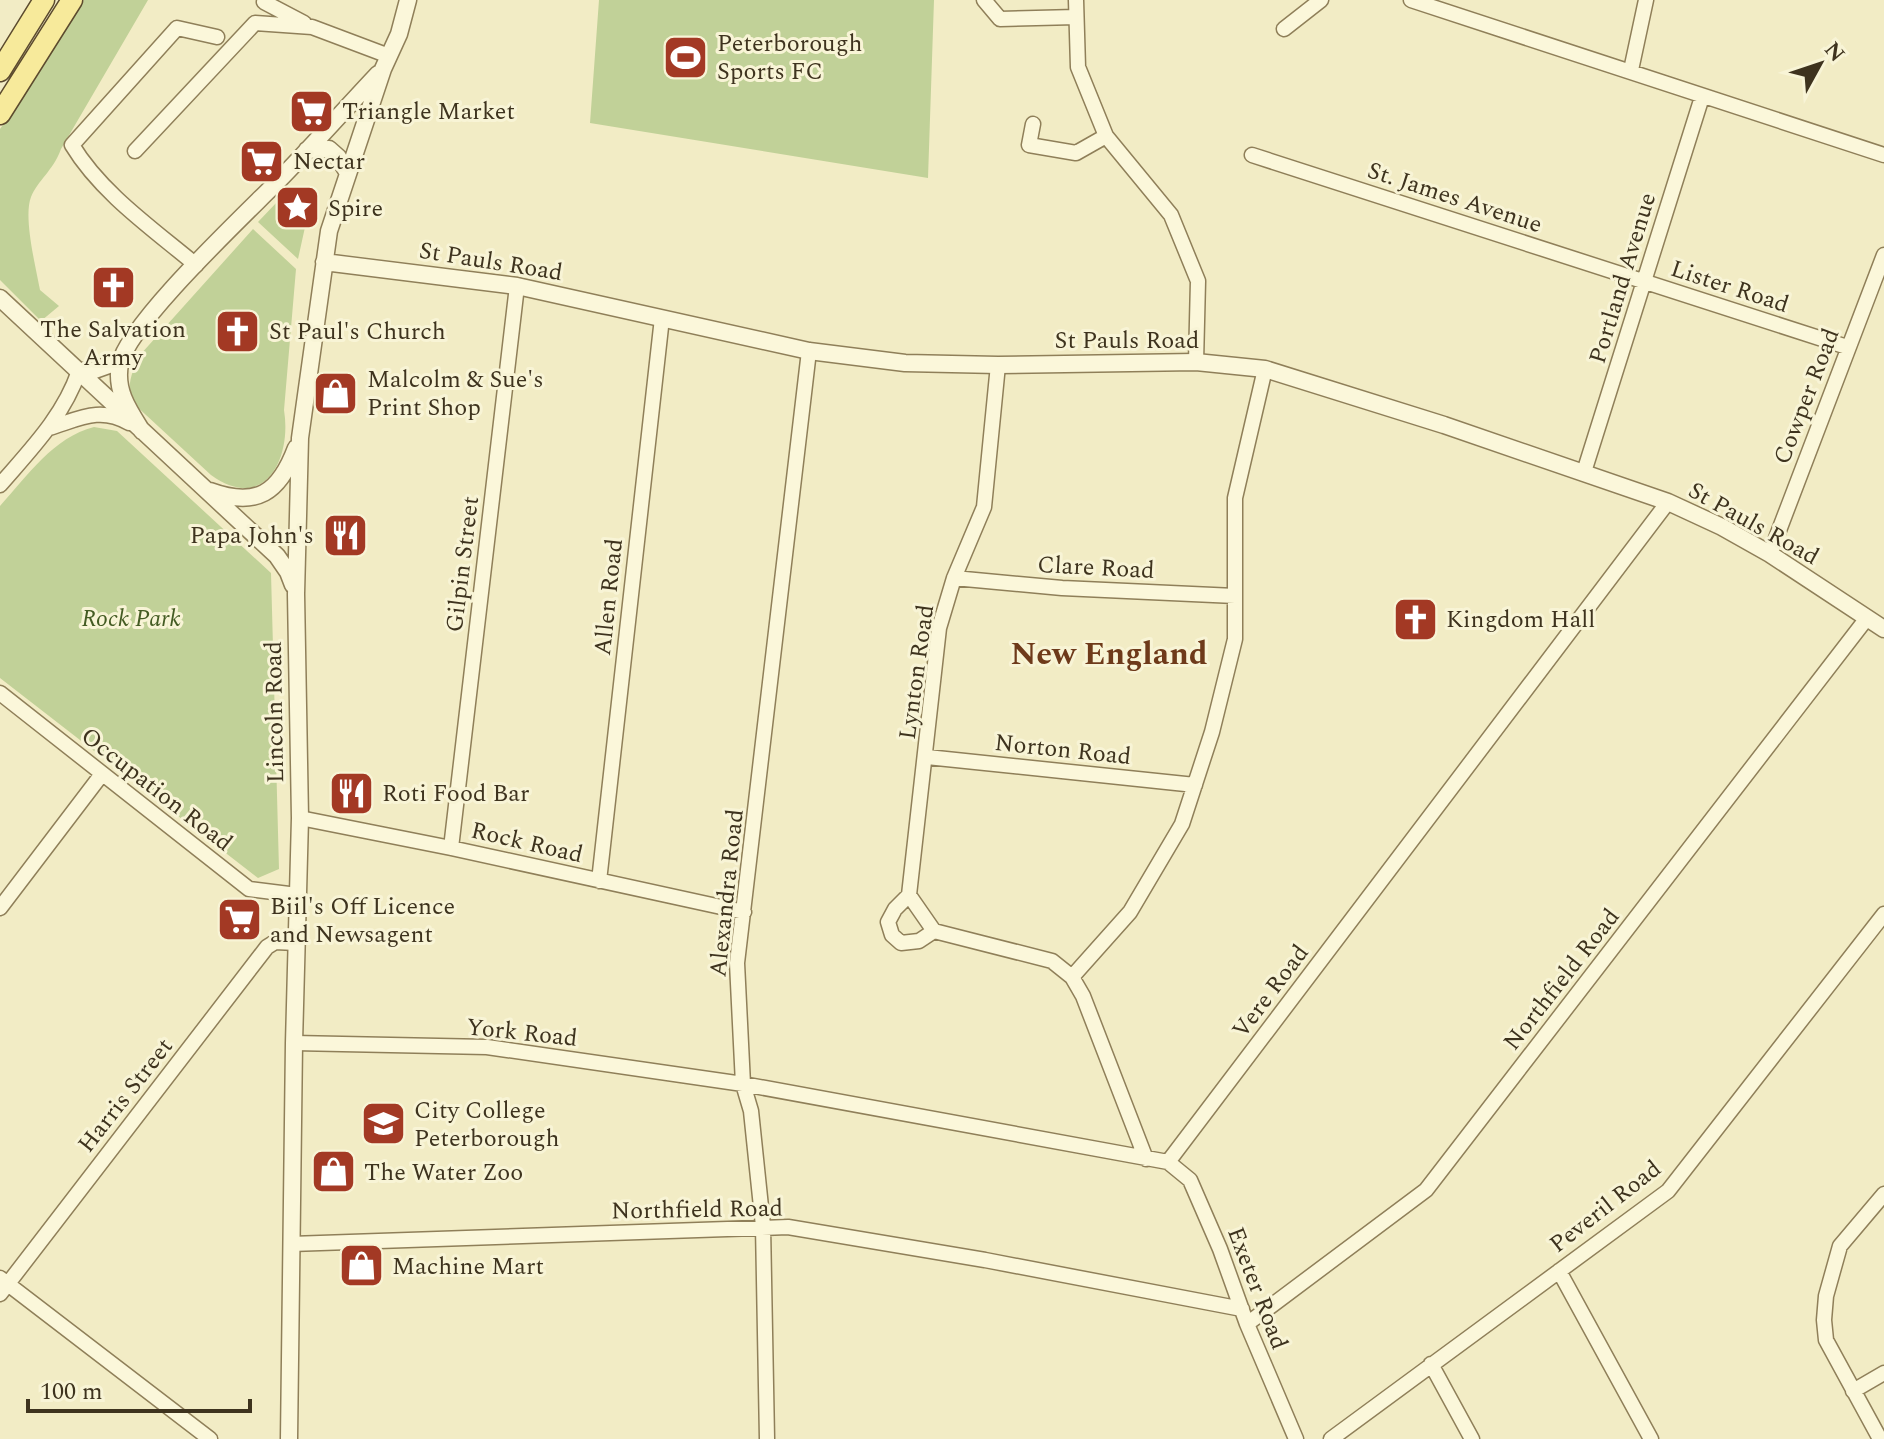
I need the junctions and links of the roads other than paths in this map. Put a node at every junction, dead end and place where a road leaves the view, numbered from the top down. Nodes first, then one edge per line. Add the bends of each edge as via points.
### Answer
1 (44, 0) edge
2 (72, 0) edge
3 (408, 0) edge
4 (984, 0) edge
5 (1076, 0) edge
6 (1321, 0) edge
7 (1411, 0) edge
8 (1646, 0) edge
9 (264, 2) dead end
10 (1076, 17) junction
11 (312, 27) junction
12 (1284, 29) dead end
13 (217, 37) dead end
14 (386, 62) junction
15 (1631, 70) junction
16 (0, 71) edge
17 (1702, 97) junction
18 (1, 113) edge
19 (1033, 124) dead end
20 (1106, 136) junction
21 (307, 150) junction
22 (135, 151) dead end
23 (1252, 155) dead end
24 (1884, 155) edge
25 (348, 173) junction
26 (1884, 255) edge
27 (324, 262) junction
28 (196, 265) junction
29 (1645, 281) junction
30 (517, 286) junction
31 (0, 298) edge
32 (662, 318) junction
33 (1847, 347) junction
34 (809, 351) junction
35 (120, 361) junction
36 (1196, 362) junction
37 (998, 365) junction
38 (1265, 369) junction
39 (79, 371) junction
40 (49, 428) junction
41 (142, 431) junction
42 (300, 438) junction
43 (1584, 472) junction
44 (0, 485) edge
45 (204, 489) junction
46 (1668, 502) junction
47 (1770, 554) junction
48 (954, 578) junction
49 (296, 594) junction
50 (1235, 596) junction
51 (1867, 618) junction
52 (1884, 629) edge
53 (0, 693) edge
54 (927, 757) junction
55 (102, 774) junction
56 (1195, 785) junction
57 (300, 818) junction
58 (451, 848) junction
59 (599, 881) junction
60 (297, 895) junction
61 (909, 895) junction
62 (0, 908) edge
63 (744, 912) junction
64 (1884, 914) edge
65 (934, 931) junction
66 (296, 943) junction
67 (1072, 977) junction
68 (294, 1043) junction
69 (743, 1084) junction
70 (1146, 1159) junction
71 (1168, 1162) junction
72 (1884, 1194) edge
73 (763, 1226) junction
74 (291, 1244) junction
75 (1559, 1271) junction
76 (3, 1286) edge
77 (1242, 1309) junction
78 (1247, 1324) junction
79 (1431, 1364) junction
80 (1884, 1373) edge
81 (1853, 1391) junction
82 (192, 1434) edge
83 (210, 1439) edge
84 (289, 1439) edge
85 (767, 1439) edge
86 (1296, 1439) edge
87 (1331, 1439) edge
88 (1472, 1439) edge
89 (1651, 1439) edge
90 (1880, 1439) edge

1 - 16 main road
2 - 18 main road
3 - 14 street, Lincoln Road
4 - 10 street via 1000,19
5 - 10 street
6 - 12 street
7 - 15 street
8 - 15 street
9 - 11 street
10 - 20 street via 1078,67
11 - 14 street
11 - 22 street via 255,23
13 - 28 street via 177,28 72,145 127,206
14 - 21 street
14 - 25 street, Lincoln Road
15 - 17 street
17 - 24 street
17 - 29 street, Portland Avenue
19 - 20 street via 1029,145 1053,150 1076,153
20 - 36 street via 1171,215 1185,245 1198,281
21 - 25 street via 329,149
21 - 28 street
23 - 29 street, St. James Avenue
25 - 27 street, Lincoln Road
26 - 33 street, Cowper Road
27 - 30 street, St Pauls Road
27 - 42 street, Lincoln Road
28 - 35 street via 131,338
29 - 33 street, Lister Road
29 - 43 street, Portland Avenue
30 - 32 street, St Pauls Road
30 - 58 street, Gilpin Street
31 - 39 street
32 - 34 street, St Pauls Road
32 - 59 street, Allen Road
33 - 47 street, Cowper Road
34 - 37 street, St Pauls Road via 905,363
34 - 63 street, Alexandra Road
35 - 39 street
35 - 41 street via 120,392
36 - 37 street, St Pauls Road
36 - 38 street, St Pauls Road
37 - 48 street, Lynton Road via 984,507
38 - 43 street, St Pauls Road
38 - 50 street via 1235,498
39 - 40 street
39 - 41 street
40 - 41 street via 103,413
40 - 44 street
41 - 45 street
42 - 45 street via 280,482 262,494 240,499
42 - 49 street, Lincoln Road
43 - 46 street, St Pauls Road
45 - 49 street via 277,556
46 - 47 street, St Pauls Road
46 - 71 street, Vere Road
47 - 51 street, St Pauls Road
48 - 50 street, Clare Road
48 - 54 street, Lynton Road via 939,628
49 - 57 street, Lincoln Road
50 - 56 street via 1235,639
51 - 52 street, St Pauls Road
51 - 78 street, Northfield Road via 1426,1190
53 - 55 street, Occupation Road
54 - 56 street, Norton Road
54 - 61 street, Lynton Road
55 - 60 street, Occupation Road via 249,889
55 - 62 street
56 - 67 street via 1182,824 1130,912
57 - 58 street, Rock Road
57 - 60 street, Lincoln Road
58 - 59 street, Rock Road
59 - 63 street, Rock Road
60 - 66 street, Lincoln Road
61 - 65 street
61 - 65 street, Lynton Road via 888,922 892,935 901,943 919,941
63 - 69 street, Alexandra Road via 737,963
64 - 75 street, Peveril Road via 1668,1191
65 - 67 street, Lynton Road via 1052,961
66 - 68 street, Lincoln Road
66 - 76 street, Harris Street via 267,947
67 - 70 street
68 - 69 street, York Road via 487,1047
68 - 74 street, Lincoln Road
69 - 70 street
69 - 73 street, Alexandra Road via 751,1111
70 - 71 street
71 - 77 street, Exeter Road via 1190,1180
72 - 81 street via 1840,1246 1826,1296 1826,1340
73 - 74 street, Northfield Road
73 - 77 street, Northfield Road via 985,1260
73 - 85 street, Alexandra Road
74 - 84 street, Lincoln Road
75 - 79 street, Peveril Road
75 - 89 street
76 - 82 street
77 - 78 street, Exeter Road
78 - 86 street, Exeter Road
79 - 87 street, Peveril Road
79 - 88 street
80 - 81 street
81 - 90 street
82 - 83 street

